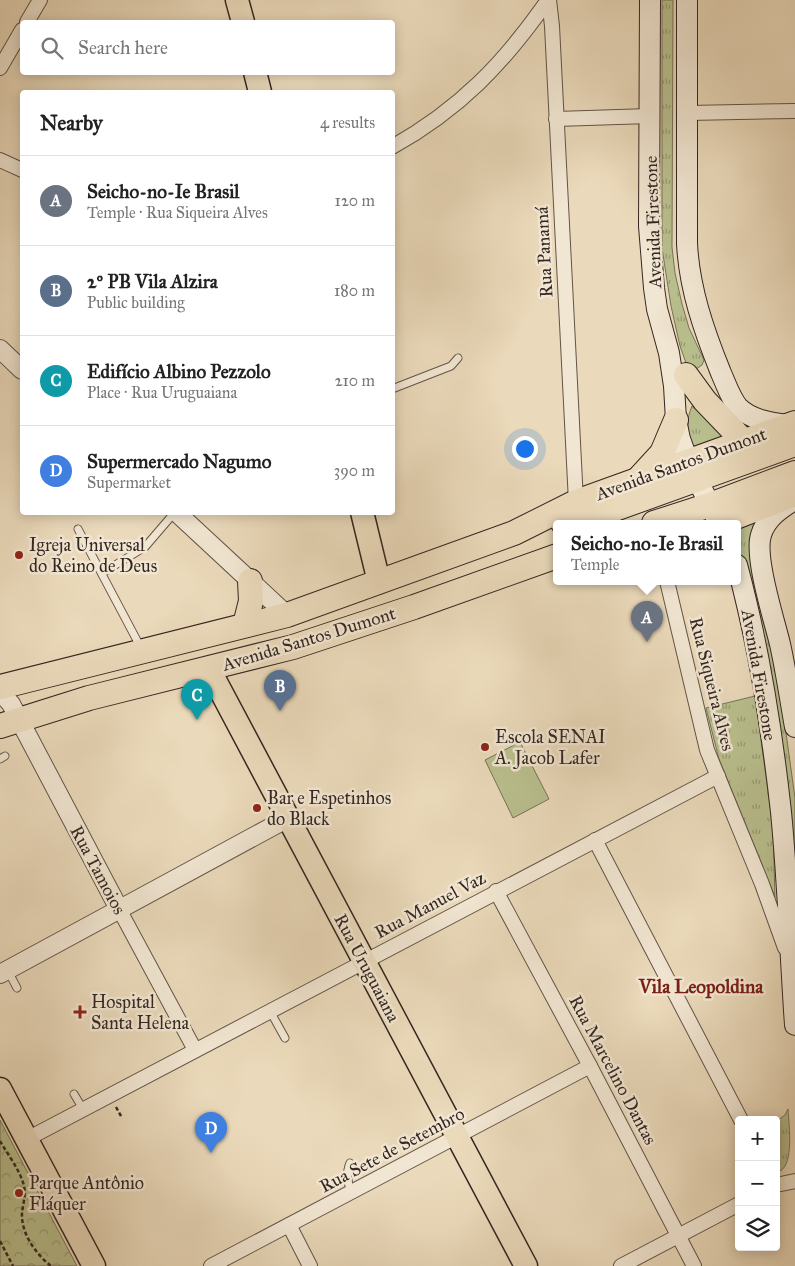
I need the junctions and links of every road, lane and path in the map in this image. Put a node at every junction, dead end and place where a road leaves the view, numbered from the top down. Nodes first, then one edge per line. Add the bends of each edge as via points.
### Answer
1 (40, 0) edge
2 (237, 0) edge
3 (549, 0) edge
4 (650, 0) edge
5 (687, 0) edge
6 (28, 20) edge
7 (242, 20) edge
8 (20, 33) edge
9 (0, 68) edge
10 (256, 75) edge
11 (260, 90) edge
12 (795, 111) edge
13 (688, 113) junction
14 (650, 116) junction
15 (556, 119) junction
16 (395, 145) edge
17 (0, 160) edge
18 (20, 169) edge
19 (0, 350) edge
20 (670, 353) junction
21 (713, 353) junction
22 (458, 358) dead end
23 (20, 368) edge
24 (686, 375) junction
25 (395, 388) edge
26 (676, 420) junction
27 (793, 431) edge
28 (751, 449) junction
29 (692, 470) junction
30 (638, 479) junction
31 (794, 480) edge
32 (795, 499) edge
33 (576, 502) junction
34 (172, 515) edge
35 (178, 515) edge
36 (363, 515) edge
37 (716, 517) edge
38 (580, 520) edge
39 (685, 520) edge
40 (553, 525) edge
41 (78, 529) dead end
42 (514, 533) junction
43 (553, 557) edge
44 (102, 573) junction
45 (250, 581) junction
46 (379, 582) junction
47 (741, 583) edge
48 (668, 585) edge
49 (287, 615) junction
50 (374, 619) junction
51 (245, 625) junction
52 (188, 640) junction
53 (314, 640) junction
54 (143, 651) junction
55 (210, 668) junction
56 (5, 685) edge
57 (10, 723) edge
58 (795, 727) edge
59 (718, 776) junction
60 (288, 818) junction
61 (595, 840) junction
62 (496, 891) junction
63 (119, 909) junction
64 (364, 961) junction
65 (790, 963) junction
66 (4, 972) edge
67 (17, 988) dead end
68 (270, 1010) junction
69 (795, 1025) edge
70 (285, 1038) dead end
71 (195, 1050) junction
72 (590, 1066) junction
73 (0, 1089) edge
74 (74, 1094) dead end
75 (83, 1109) junction
76 (739, 1116) edge
77 (457, 1137) junction
78 (26, 1139) junction
79 (0, 1141) edge
80 (350, 1163) dead end
81 (795, 1181) edge
82 (780, 1184) edge
83 (352, 1192) junction
84 (735, 1206) edge
85 (289, 1225) junction
86 (678, 1236) junction
87 (0, 1242) edge
88 (13, 1266) edge
89 (52, 1266) edge
90 (94, 1266) edge
91 (211, 1266) edge
92 (310, 1266) edge
93 (526, 1266) edge
94 (621, 1266) edge
95 (694, 1266) edge

1 - 6 street
2 - 7 main road
3 - 15 street, Rua Panamá
3 - 16 street via 511,50 480,83 445,113
4 - 14 main road, Avenida Firestone
5 - 13 main road, Avenida Firestone
8 - 9 street
10 - 11 main road
12 - 13 street
13 - 21 main road, Avenida Firestone via 688,267
14 - 15 street
14 - 20 main road, Avenida Firestone via 651,266
15 - 33 street, Rua Panamá
17 - 18 street
19 - 23 street
20 - 24 main road
20 - 26 main road, Avenida Firestone
21 - 24 main road via 707,369
21 - 27 main road, Avenida Firestone via 729,392 739,407 751,416
22 - 25 lane via 451,366
24 - 28 highway via 705,401
26 - 29 main road, Avenida Firestone
26 - 30 highway via 662,453
27 - 28 highway, Avenida Santos Dumont
28 - 29 highway, Avenida Santos Dumont
28 - 31 highway
29 - 30 highway, Avenida Santos Dumont
29 - 37 main road, Avenida Firestone
29 - 38 highway, Avenida Santos Dumont via 612,510
30 - 33 highway, Avenida Santos Dumont
31 - 37 highway
32 - 58 main road, Avenida Firestone via 780,509 765,526 759,551
33 - 42 highway, Avenida Santos Dumont
34 - 44 lane via 145,547
35 - 45 street
36 - 46 main road
37 - 39 highway
40 - 42 highway, Avenida Santos Dumont
41 - 44 lane
42 - 46 highway, Avenida Santos Dumont
43 - 50 highway, Avenida Santos Dumont
44 - 54 lane
45 - 49 street
45 - 51 highway
46 - 49 highway, Avenida Santos Dumont
46 - 50 highway via 380,607
47 - 65 main road, Avenida Firestone via 756,646 776,772
48 - 59 street, Rua Siqueira Alves via 707,750
49 - 51 highway, Avenida Santos Dumont
49 - 53 highway
50 - 53 highway, Avenida Santos Dumont
51 - 52 highway, Avenida Santos Dumont
52 - 54 highway, Avenida Santos Dumont
52 - 55 highway
53 - 55 highway, Avenida Santos Dumont
54 - 56 highway, Avenida Santos Dumont
55 - 57 highway, Avenida Santos Dumont via 89,698
55 - 60 main road, Rua Uruguaiana
56 - 57 street, Rua Tamoios via 11,704
57 - 63 street, Rua Tamoios
59 - 61 street, Rua Manuel Vaz
59 - 65 street, Rua Siqueira Alves
60 - 63 street
60 - 64 main road, Rua Uruguaiana
61 - 62 street, Rua Manuel Vaz
61 - 76 street
62 - 64 street, Rua Manuel Vaz
62 - 72 street, Rua Marcelino Dantas
63 - 66 street
63 - 71 street, Rua Tamoios
64 - 68 street, Rua Manuel Vaz
64 - 77 main road, Rua Uruguaiana
65 - 69 main road, Avenida Firestone
66 - 67 lane
68 - 70 lane
68 - 71 street, Rua Manuel Vaz
71 - 75 street, Rua Manuel Vaz
72 - 77 street, Rua Sete de Setembro
72 - 86 street, Rua Marcelino Dantas
73 - 78 main road
74 - 75 lane
75 - 78 street, Rua Manuel Vaz
77 - 83 street, Rua Sete de Setembro
77 - 93 main road, Rua Uruguaiana
78 - 90 main road
79 - 89 path via 24,1187 24,1228 37,1252
80 - 83 lane via 348,1185
81 - 82 street
83 - 85 street, Rua Sete de Setembro
84 - 86 street
85 - 91 street, Rua Sete de Setembro
85 - 92 street
86 - 94 street
86 - 95 street, Rua Marcelino Dantas
87 - 88 path

